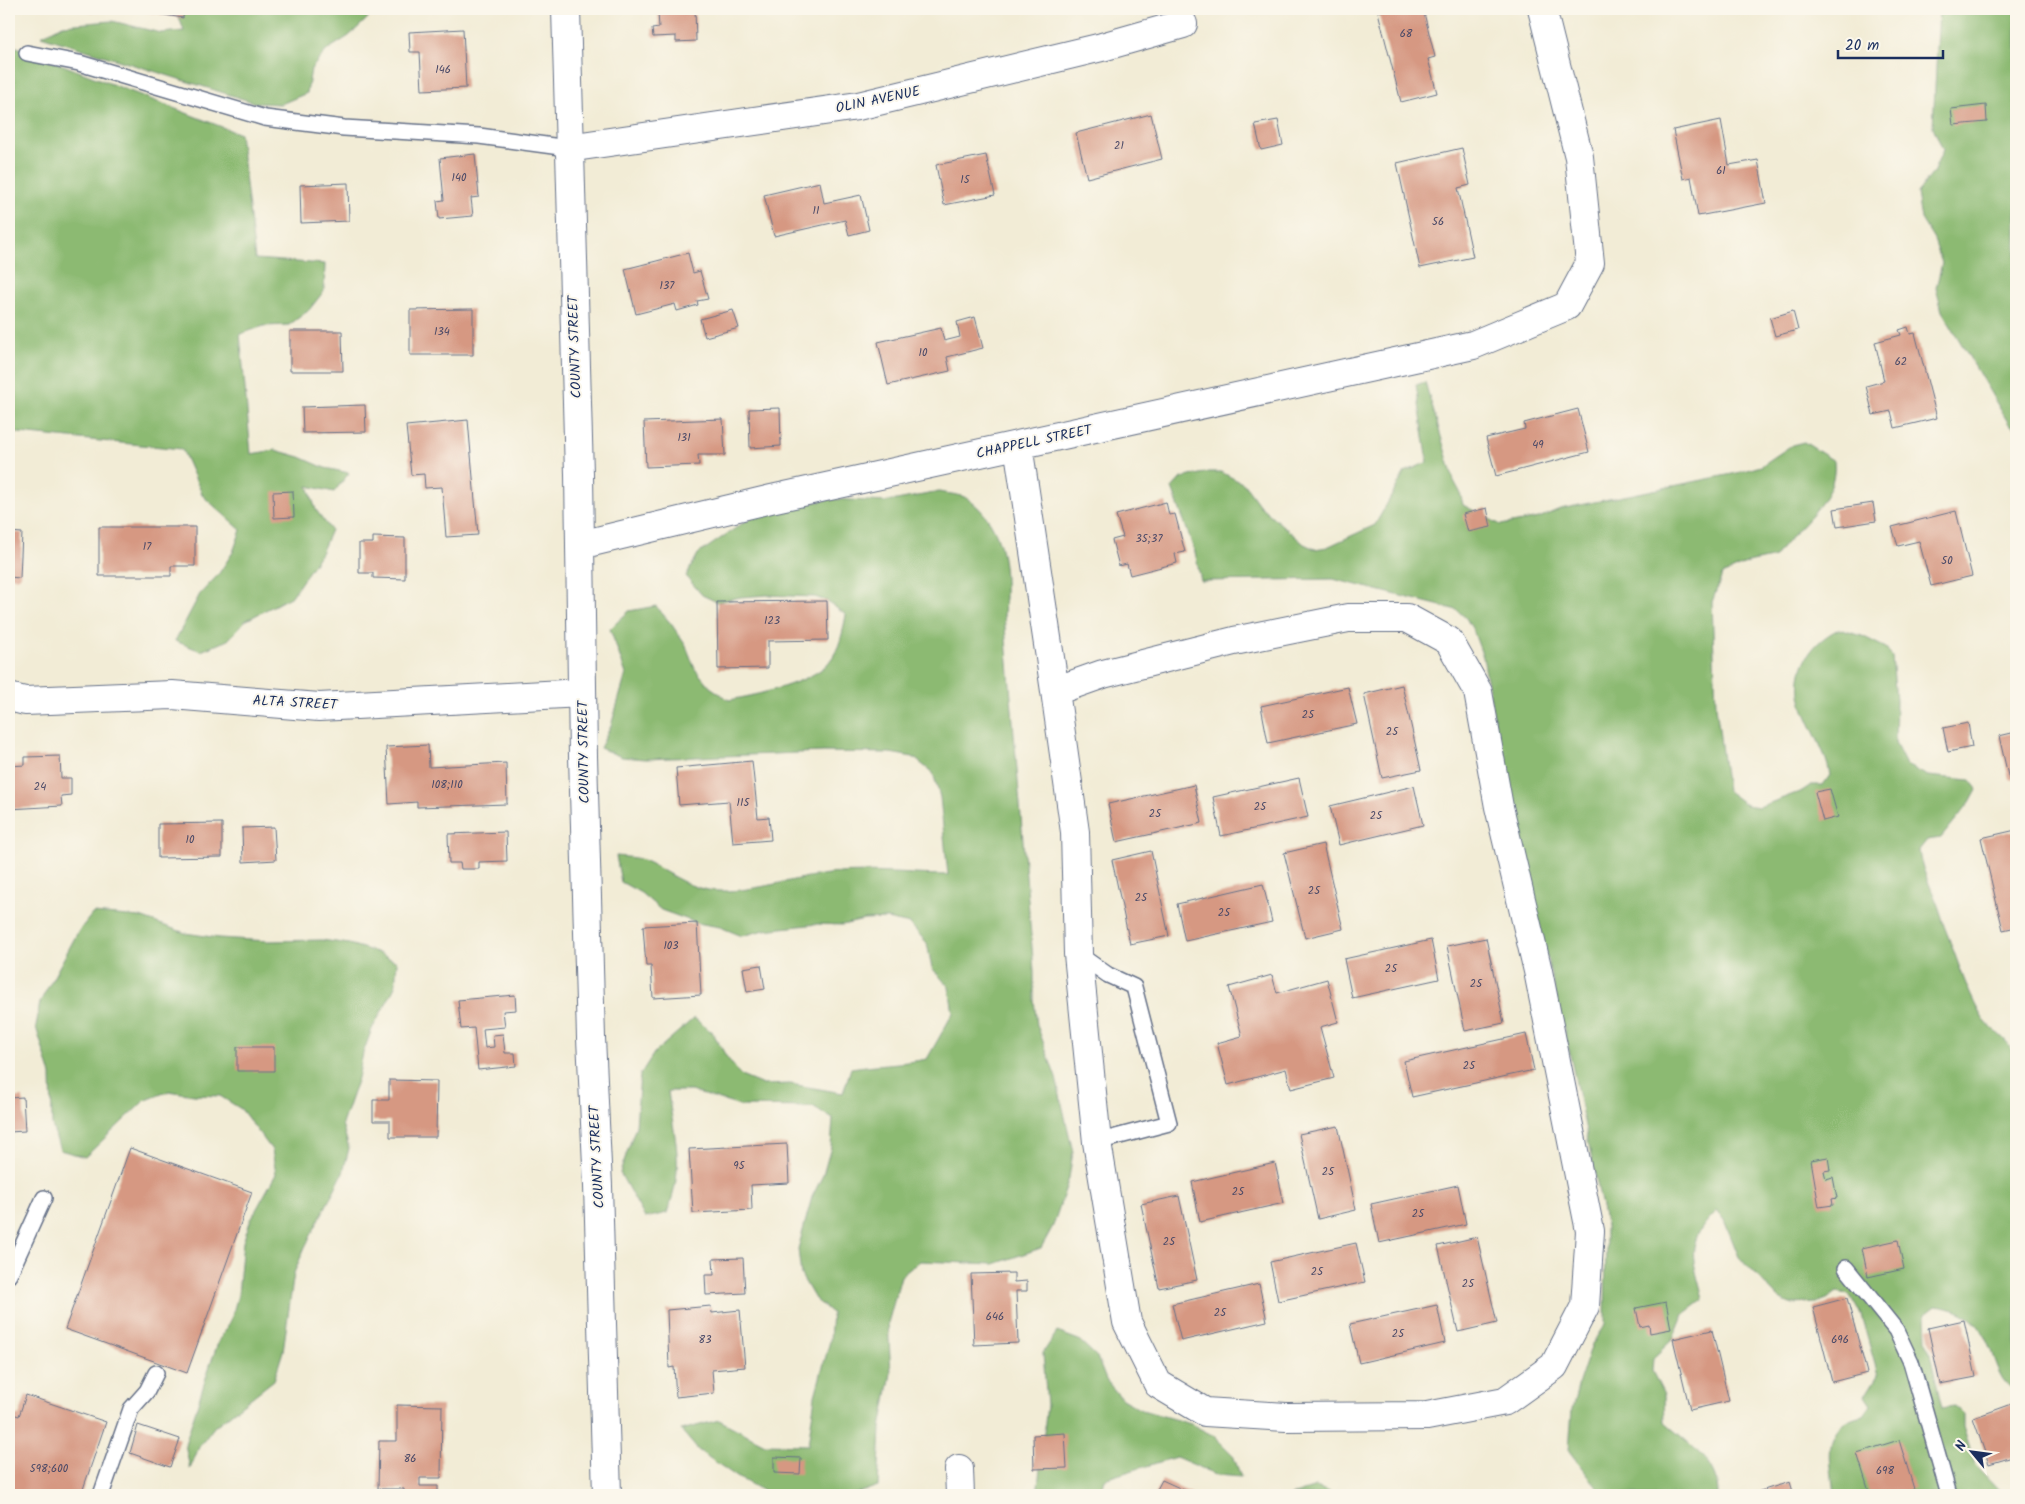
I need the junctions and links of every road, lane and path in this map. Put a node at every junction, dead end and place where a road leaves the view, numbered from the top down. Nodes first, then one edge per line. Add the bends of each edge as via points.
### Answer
1 (566, 9) edge
2 (1542, 9) edge
3 (1183, 24) dead end
4 (27, 53) dead end
5 (568, 148) junction
6 (1018, 445) junction
7 (580, 545) junction
8 (1055, 691) junction
9 (582, 693) junction
10 (9, 697) edge
11 (1078, 954) junction
12 (1097, 1142) junction
13 (44, 1198) dead end
14 (1846, 1268) dead end
15 (9, 1274) edge
16 (156, 1373) dead end
17 (101, 1495) edge
18 (607, 1495) edge
19 (1949, 1495) edge

1 - 5 street, COUNTY STREET
2 - 6 street, CHAPPELL STREET via 1579,157 1590,263 1567,306 1473,345
3 - 5 street, OLIN AVENUE via 858,106
4 - 5 lane via 78,63 265,118 344,128 479,136
5 - 7 street, COUNTY STREET
6 - 7 street, CHAPPELL STREET
6 - 8 street
7 - 9 street, COUNTY STREET
8 - 11 street via 1075,832
8 - 12 street via 1103,674 1234,641 1348,618 1407,618 1449,640 1478,692 1499,807 1571,1126 1590,1231 1585,1306 1554,1366 1506,1401 1428,1416 1286,1417 1205,1412 1158,1384 1128,1322
9 - 10 street, ALTA STREET via 319,707 172,695 24,701
9 - 18 street, COUNTY STREET
11 - 12 street
11 - 12 lane via 1108,975 1134,987 1169,1122
13 - 15 lane
14 - 19 lane via 1896,1330 1912,1362
16 - 17 lane via 147,1391 131,1409

